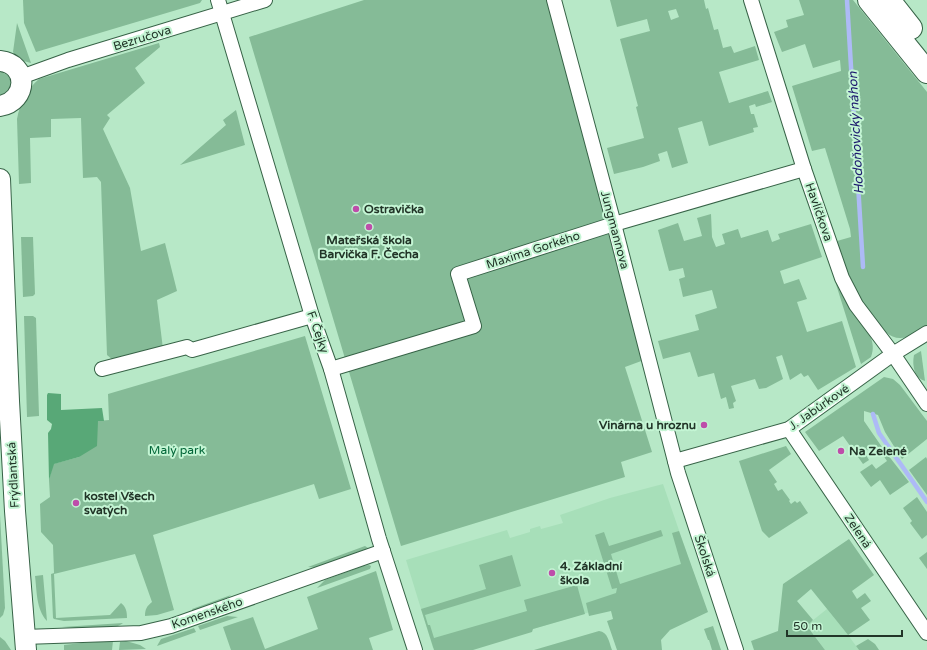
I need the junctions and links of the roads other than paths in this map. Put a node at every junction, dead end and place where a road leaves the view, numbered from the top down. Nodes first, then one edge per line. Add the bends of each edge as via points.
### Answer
1 (265, 0) edge
2 (554, 0) edge
3 (751, 0) edge
4 (869, 0) edge
5 (889, 0) edge
6 (220, 6) edge
7 (927, 48) edge
8 (0, 61) edge
9 (927, 72) edge
10 (21, 78) junction
11 (0, 106) edge
12 (0, 112) edge
13 (804, 168) junction
14 (0, 179) edge
15 (614, 224) junction
16 (312, 316) junction
17 (927, 333) edge
18 (893, 354) junction
19 (102, 369) dead end
20 (331, 369) junction
21 (927, 404) edge
22 (789, 429) junction
23 (675, 461) junction
24 (383, 551) junction
25 (927, 633) edge
26 (25, 644) edge
27 (415, 650) edge
28 (736, 650) edge

1 - 6 street, Bezručova
2 - 15 street, Jungmannova
3 - 13 street, Havlíčkova
4 - 9 main road
5 - 7 main road
6 - 10 street, Bezručova
6 - 16 street, F. Čejky
8 - 10 street via 14,66
10 - 11 street via 18,95 9,104
11 - 12 street
13 - 15 street, Maxima Gorkého
13 - 18 street, Havlíčkova via 842,278 856,305
14 - 26 street, Frýdlantská via 9,401
15 - 20 street, Maxima Gorkého via 458,274 474,326
15 - 23 street, Jungmannova
16 - 19 street via 192,350 187,347
16 - 20 street, F. Čejky
17 - 18 street, J. Jabůrkové
18 - 21 street, Havlíčkova
18 - 22 street, J. Jabůrkové
20 - 24 street, F. Čejky
22 - 23 street, J. Jabůrkové
22 - 25 street, Zelená
23 - 28 street, Školská
24 - 26 street, Komenského via 172,626 141,633 54,635
24 - 27 street, F. Čejky

